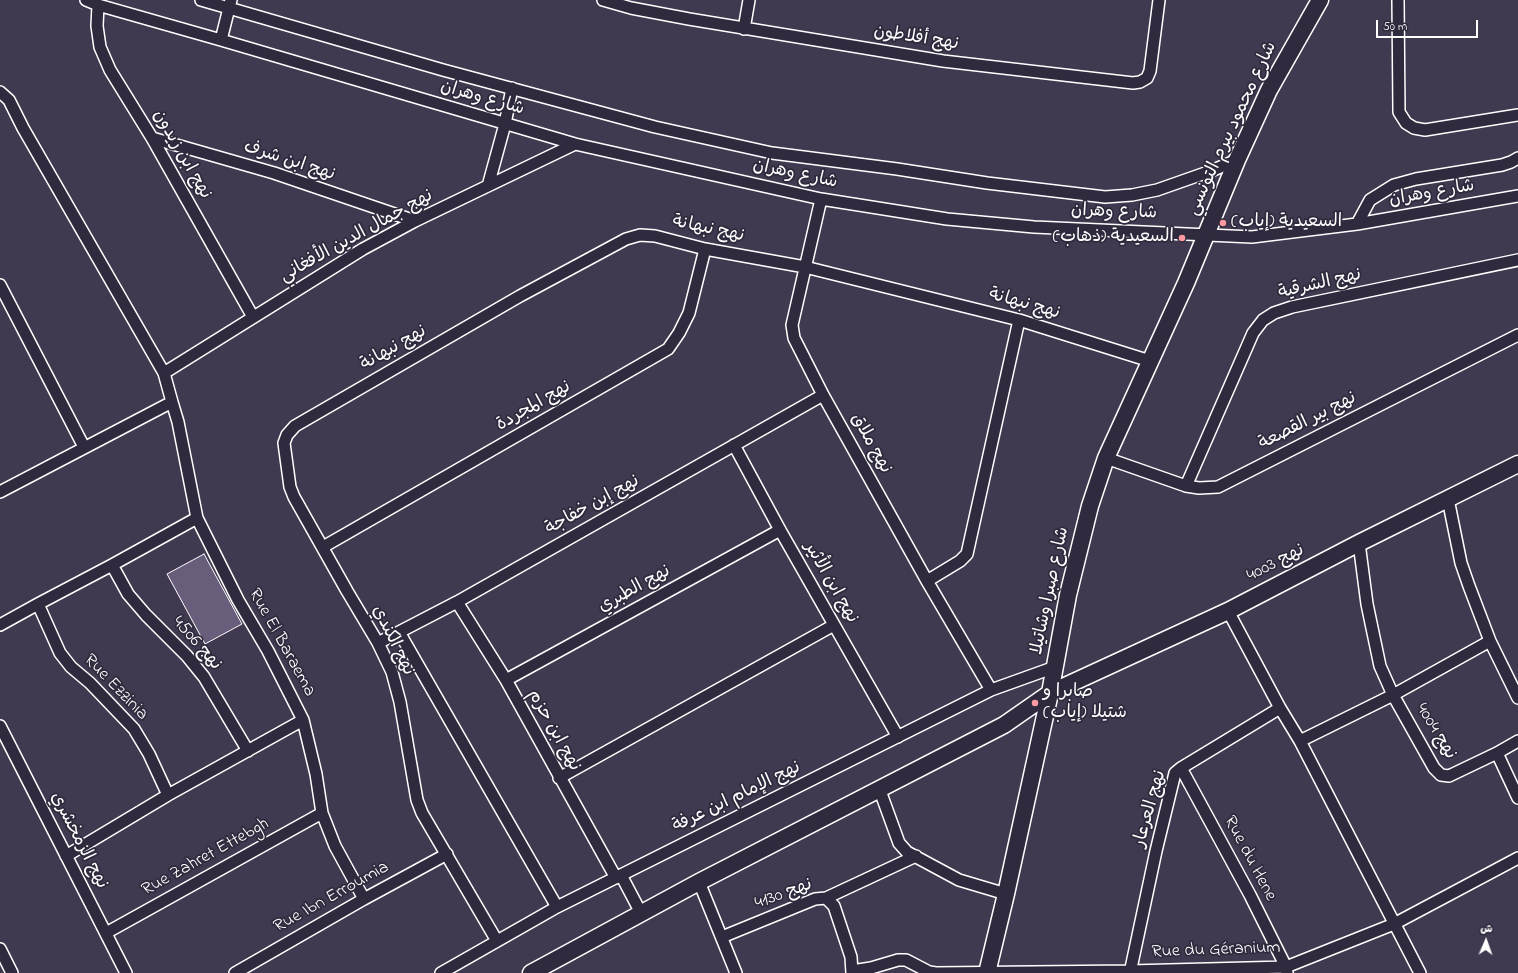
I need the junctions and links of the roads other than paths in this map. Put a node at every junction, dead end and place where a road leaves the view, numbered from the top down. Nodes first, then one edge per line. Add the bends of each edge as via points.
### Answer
1 (86, 0) edge
2 (201, 0) edge
3 (603, 0) edge
4 (749, 0) edge
5 (1159, 0) edge
6 (1320, 0) edge
7 (1398, 0) edge
8 (230, 4) edge
9 (630, 4) edge
10 (98, 5) junction
11 (744, 29) junction
12 (221, 40) junction
13 (512, 88) junction
14 (0, 92) edge
15 (1518, 115) edge
16 (506, 124) junction
17 (152, 138) junction
18 (575, 144) junction
19 (1518, 158) edge
20 (1237, 160) junction
21 (488, 186) junction
22 (1518, 196) edge
23 (821, 199) junction
24 (415, 221) junction
25 (1357, 224) junction
26 (1206, 234) junction
27 (705, 249) junction
28 (1518, 260) edge
29 (805, 267) junction
30 (0, 285) edge
31 (253, 317) junction
32 (1019, 320) junction
33 (1518, 335) edge
34 (1150, 361) junction
35 (164, 373) junction
36 (823, 395) junction
37 (172, 402) junction
38 (295, 426) joint
39 (734, 445) junction
40 (84, 447) junction
41 (1106, 458) junction
42 (1518, 464) edge
43 (1186, 486) junction
44 (0, 492) edge
45 (1448, 499) junction
46 (197, 518) junction
47 (780, 530) junction
48 (1359, 543) junction
49 (323, 547) junction
50 (112, 565) junction
51 (927, 581) junction
52 (457, 602) junction
53 (38, 604) junction
54 (1228, 611) junction
55 (0, 625) edge
56 (834, 625) junction
57 (399, 632) junction
58 (1490, 641) junction
59 (378, 643) junction
60 (1055, 667) junction
61 (506, 680) junction
62 (991, 690) junction
63 (1050, 693) junction
64 (1392, 695) junction
65 (1518, 698) edge
66 (1280, 708) junction
67 (303, 720) junction
68 (0, 726) edge
69 (898, 738) junction
70 (1300, 741) junction
71 (1518, 741) edge
72 (248, 751) junction
73 (1497, 753) junction
74 (1181, 768) junction
75 (559, 778) junction
76 (879, 788) junction
77 (168, 795) junction
78 (1518, 798) edge
79 (322, 813) junction
80 (447, 854) junction
81 (66, 856) junction
82 (916, 856) junction
83 (1518, 858) edge
84 (618, 877) junction
85 (699, 882) junction
86 (1006, 894) junction
87 (826, 898) junction
88 (364, 899) junction
89 (557, 907) junction
90 (641, 913) junction
91 (1394, 924) junction
92 (106, 933) junction
93 (722, 937) junction
94 (497, 941) junction
95 (0, 949) edge
96 (1287, 970) edge
97 (539, 972) edge
98 (852, 972) edge
99 (1130, 972) edge
100 (12, 973) edge
101 (126, 973) edge
102 (235, 973) edge
103 (441, 973) edge
104 (736, 973) edge
105 (987, 973) edge
106 (1420, 973) edge

1 - 10 street, شارع وهران
2 - 8 street
3 - 9 street, نهج أفلاطون
4 - 11 street
5 - 11 street, نهج أفلاطون via 1150,71 1147,78 1133,83 943,61
6 - 20 street, شارع محمود بيرم التونسي via 1269,90
7 - 15 street via 1399,112 1406,123 1425,130
8 - 12 street
8 - 13 street
9 - 11 street, نهج أفلاطون
10 - 12 street, شارع وهران
10 - 17 street, نهج ابن زيدون via 100,46 110,70
12 - 16 street, شارع وهران
13 - 16 street
13 - 20 street via 655,127 772,153 1105,197 1157,190
14 - 35 street, Rue El Baraema via 9,100
16 - 18 street, شارع وهران
16 - 21 street
17 - 24 street, نهج ابن شرف via 274,173
17 - 31 street, نهج ابن زيدون
18 - 21 street, نهج جمال الدين الأفغاني
18 - 23 street, شارع وهران
19 - 25 street via 1502,165 1394,185 1370,200
20 - 26 street, شارع محمود بيرم التونسي
21 - 24 street, نهج جمال الدين الأفغاني
22 - 25 street, شارع وهران
23 - 26 street, شارع وهران via 947,219 1034,227
23 - 29 street, نهج ملاق
24 - 31 street, نهج جمال الدين الأفغاني via 363,249
25 - 26 street, شارع وهران via 1252,237
26 - 34 street, شارع صبرا وشاتيلا
27 - 29 street, نهج نبهانة
27 - 38 street, نهج نبهانة via 655,236 626,239 520,296
27 - 49 street, نهج المجردة via 689,313 668,349
28 - 43 street, نهج الشرقية via 1292,307 1263,320 1253,333
29 - 32 street, نهج نبهانة
29 - 36 street, نهج ملاق via 792,330
30 - 40 street
31 - 35 street, نهج جمال الدين الأفغاني
32 - 34 street, نهج نبهانة
32 - 51 street via 967,554
33 - 43 street, نهج بير القصعة via 1218,487
34 - 41 street, شارع صبرا وشاتيلا
35 - 37 street, Rue El Baraema
36 - 39 street, نهج إبن خفاجة
36 - 51 street, نهج ملاق
37 - 40 street
37 - 46 street, Rue El Baraema
38 - 49 street, نهج الكندي via 284,443 290,487 298,506
39 - 47 street, نهج ابن الأثير
39 - 52 street, نهج إبن خفاجة
40 - 44 street
41 - 43 street, نهج بير القصعة
41 - 60 street, شارع صبرا وشاتيلا via 1081,540
42 - 45 street, نهج 4003
45 - 48 street, نهج 4003
45 - 58 street via 1461,563
46 - 50 street
46 - 67 street, Rue El Baraema
47 - 56 street, نهج ابن الأثير
47 - 61 street, نهج الطبري
48 - 54 street, نهج 4003
48 - 64 street via 1367,604 1380,666
49 - 59 street, نهج الكندي
50 - 53 street
50 - 72 street, نهج 4506 via 128,594 204,677
51 - 62 street, نهج ملاق
52 - 57 street, نهج إبن خفاجة
52 - 61 street, نهج ابن حزم
53 - 55 street
53 - 77 street, Rue Ezzinia via 67,662 134,729
54 - 63 street, نهج 4003
54 - 66 street
56 - 69 street, نهج ابن الأثير
56 - 75 street
57 - 59 street, نهج إبن خفاجة
57 - 89 street
58 - 64 street, نهج 4004
58 - 65 street
59 - 80 street, نهج الكندي via 396,685 417,800
60 - 62 street, نهج الإمام ابن عرفة
60 - 63 street, شارع صبرا وشاتيلا
61 - 75 street, نهج ابن حزم
62 - 69 street, نهج الإمام ابن عرفة
63 - 76 street, نهج 4003 via 1004,725
63 - 86 street, شارع صبرا وشاتيلا
64 - 70 street, نهج 4004
64 - 73 street, نهج 4004 via 1434,768 1441,775 1449,776
66 - 70 street
66 - 74 street, نهج العرعار
67 - 72 street
67 - 79 street, Rue El Baraema
68 - 81 street, نهج الزمخشري
69 - 84 street, نهج الإمام ابن عرفة
70 - 91 street
71 - 73 street, نهج 4004
72 - 77 street
73 - 78 street
74 - 96 street, Rue du Hene via 1250,894
74 - 99 street, نهج العرعار via 1175,773
75 - 84 street, نهج ابن حزم
76 - 82 street via 899,843 907,852
76 - 85 street, نهج 4003
77 - 81 street
79 - 88 street, Rue El Baraema via 335,846
79 - 92 street, Rue Zahret Ettebgh
80 - 88 street, Rue Ibn Erroumia
80 - 94 street, نهج الكندي
81 - 92 street, نهج الزمخشري
82 - 86 street via 959,880
82 - 87 street
83 - 91 street, Rue du Géranium
84 - 89 street, نهج الإمام ابن عرفة
84 - 90 street, نهج ابن حزم
85 - 90 street, نهج 4003
85 - 93 street
86 - 105 street, شارع صبرا وشاتيلا
87 - 93 street, نهج 4130 via 815,899
87 - 98 street, نهج 4130 via 834,906 851,957
88 - 102 street, Rue Ibn Erroumia
89 - 94 street, نهج الإمام ابن عرفة
90 - 97 street, نهج 4003
91 - 96 street, Rue du Géranium
91 - 106 street
92 - 101 street, نهج الزمخشري
93 - 104 street
94 - 103 street, نهج الإمام ابن عرفة
95 - 100 street
96 - 99 street, Rue du Géranium
98 - 105 street, Rue du Géranium via 906,960 929,972
99 - 105 street, Rue du Géranium

